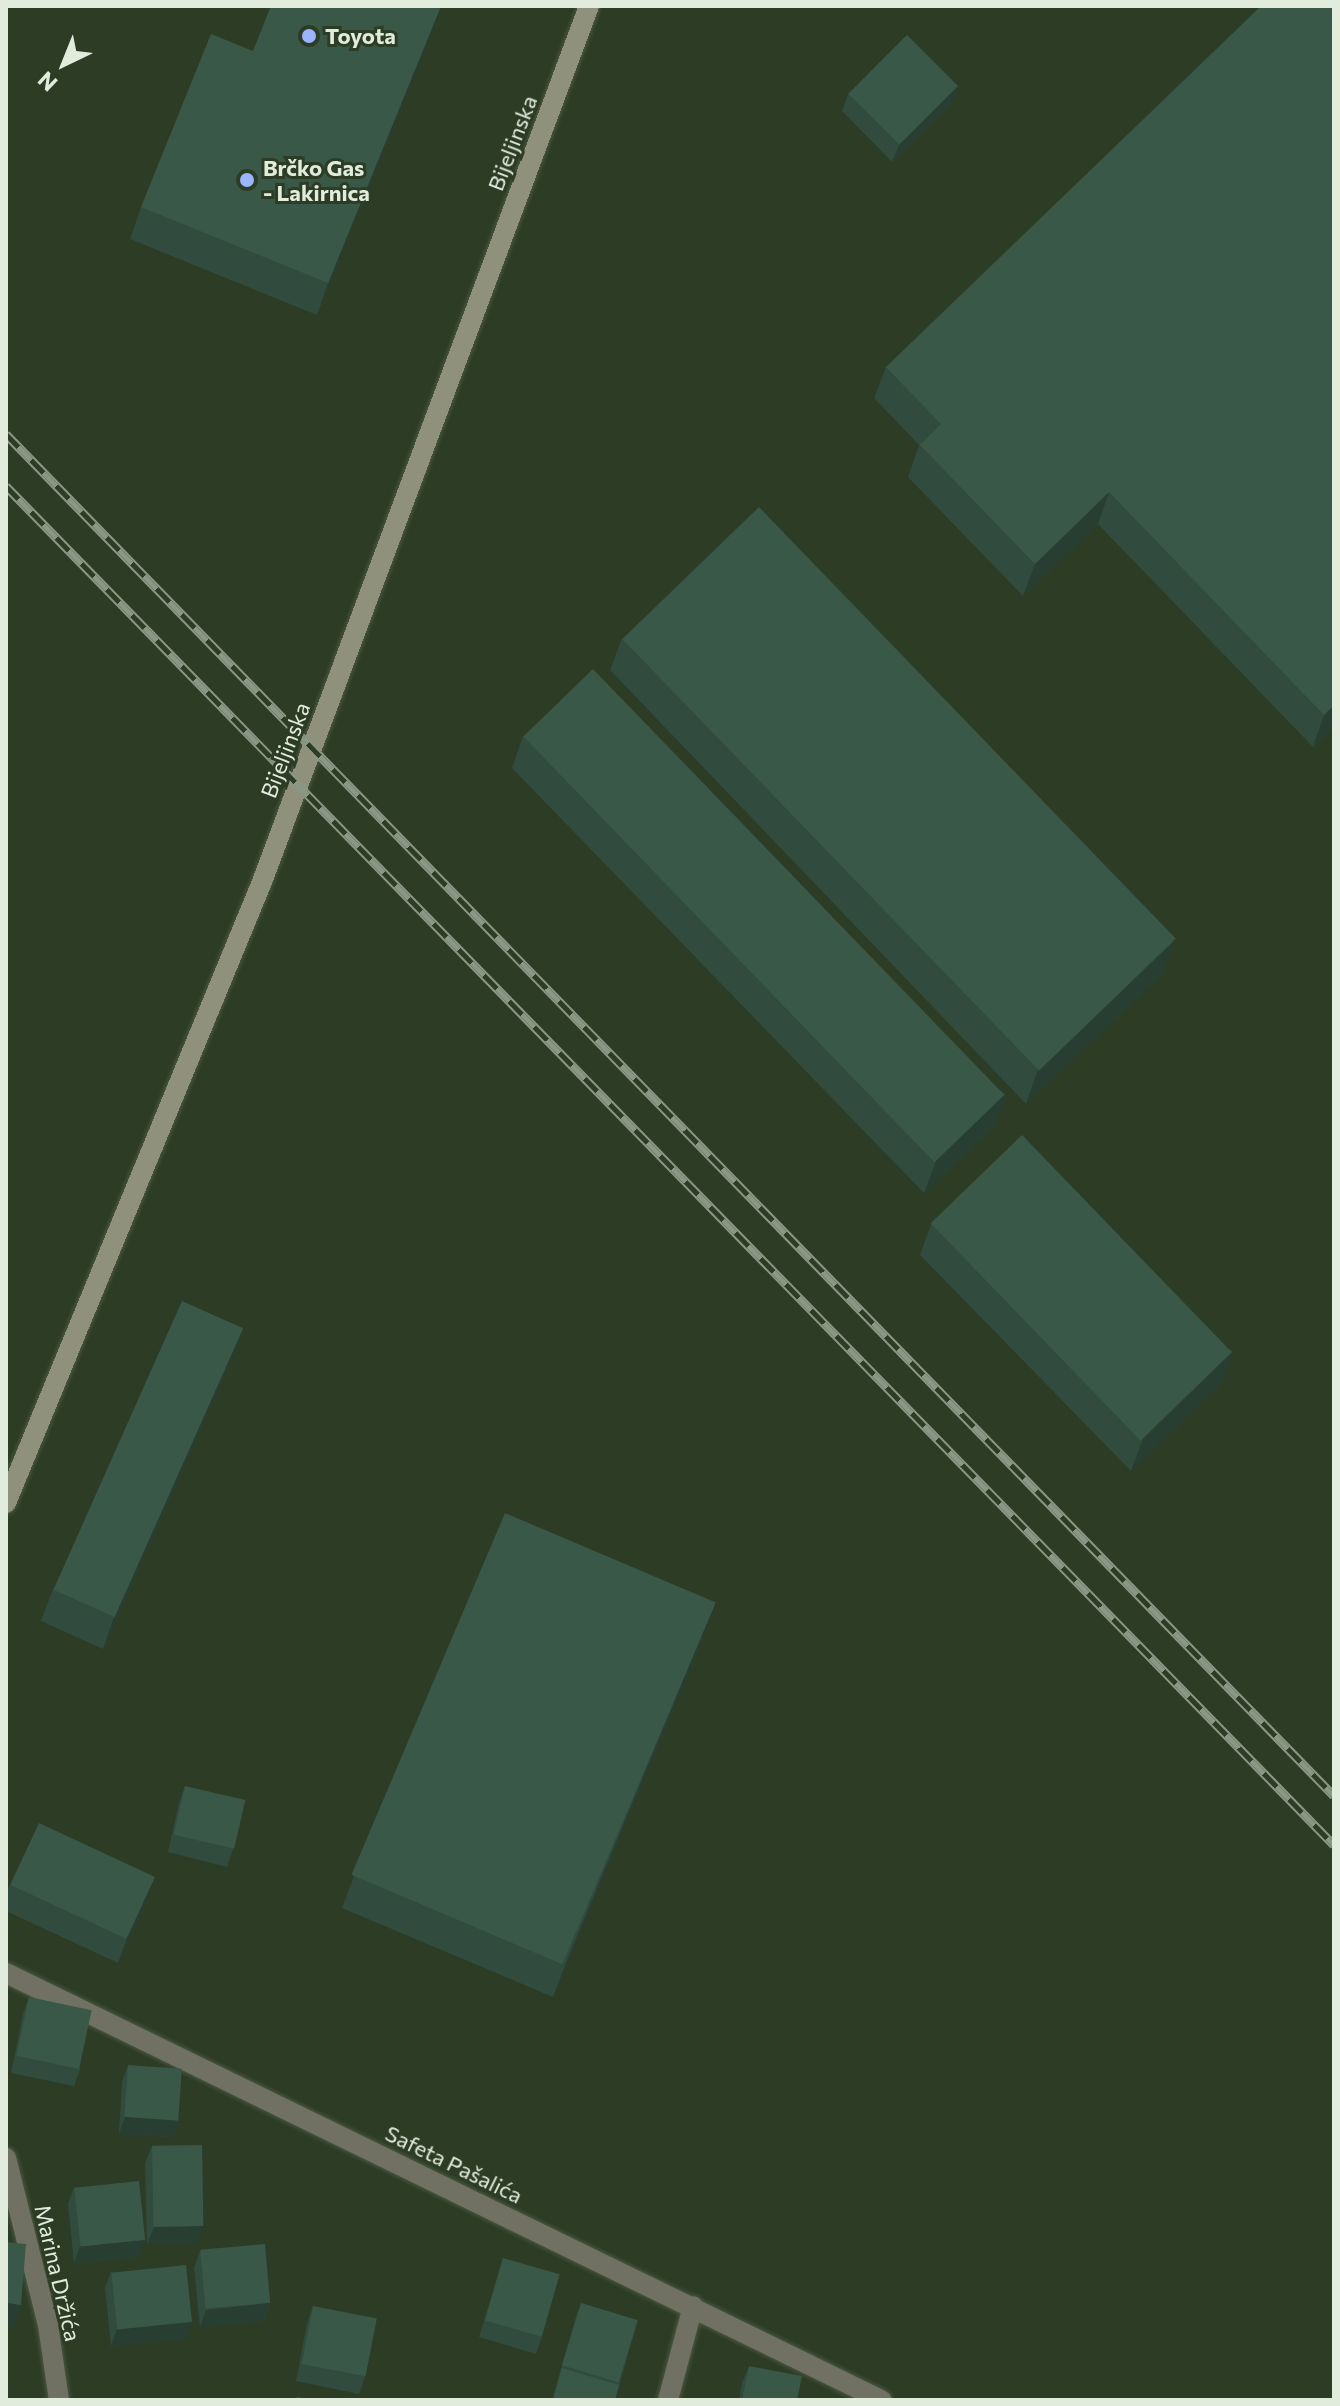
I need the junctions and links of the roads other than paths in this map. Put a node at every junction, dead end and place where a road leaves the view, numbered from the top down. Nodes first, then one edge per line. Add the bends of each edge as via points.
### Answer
1 (589, 6) edge
2 (6, 1503) edge
3 (6, 1973) edge
4 (6, 2158) edge
5 (693, 2306) junction
6 (59, 2400) edge
7 (668, 2400) edge
8 (881, 2400) edge

1 - 2 main road, Bijeljinska via 262,882
3 - 5 street, Safeta Pašalića
4 - 6 street, Marina Držića via 48,2325
5 - 7 street
5 - 8 street, Safeta Pašalića

